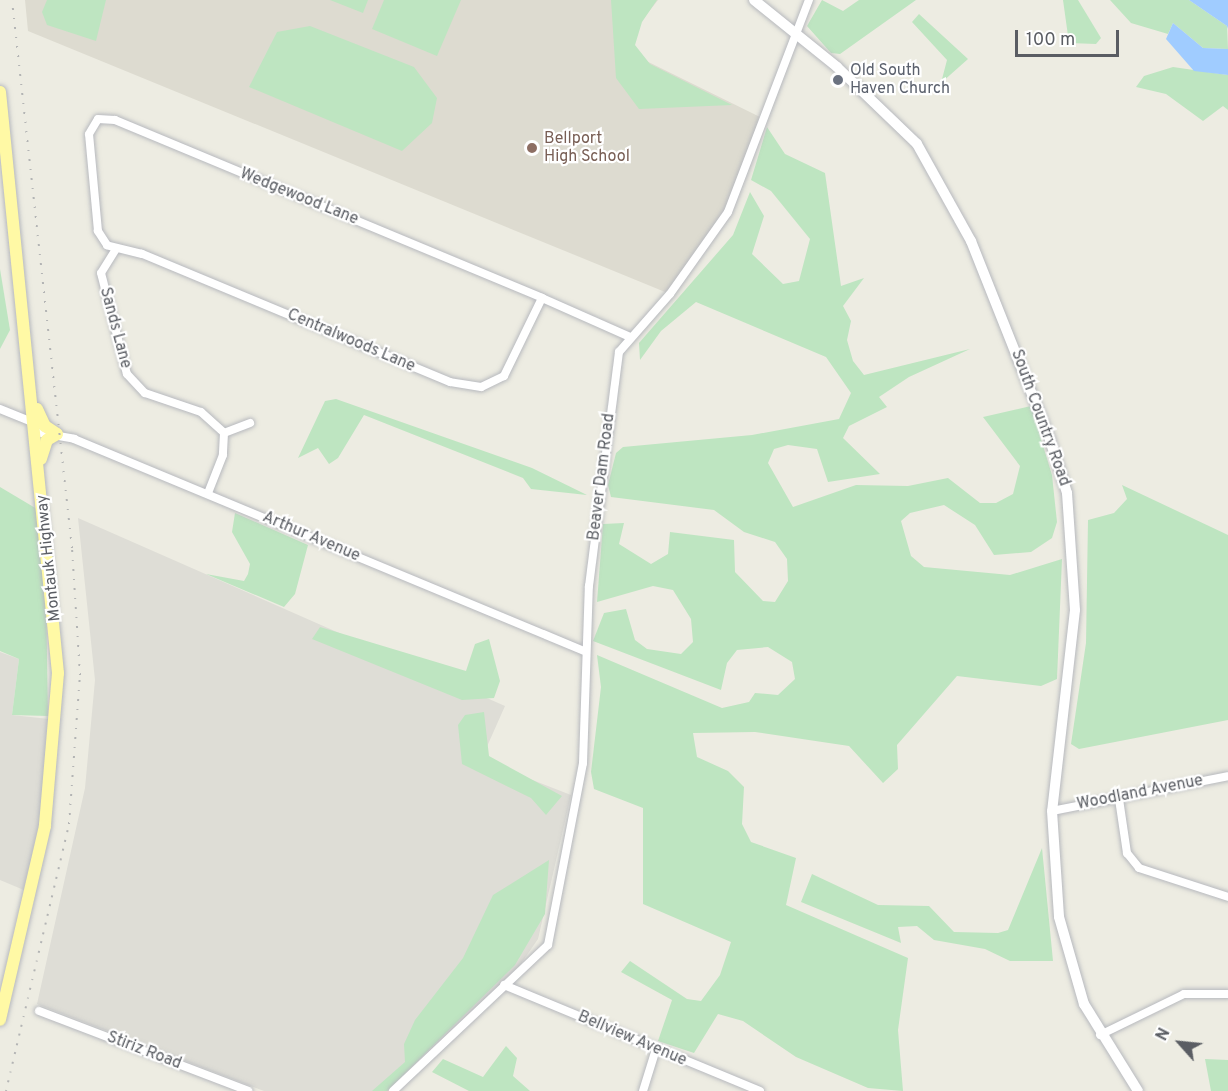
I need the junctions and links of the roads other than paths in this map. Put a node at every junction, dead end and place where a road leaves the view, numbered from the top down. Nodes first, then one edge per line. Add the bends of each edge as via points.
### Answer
1 (754, 0) edge
2 (809, 0) edge
3 (796, 35) junction
4 (0, 92) edge
5 (116, 249) junction
6 (542, 298) junction
7 (630, 337) junction
8 (32, 394) junction
9 (0, 409) edge
10 (250, 423) dead end
11 (35, 427) junction
12 (57, 434) junction
13 (224, 434) junction
14 (39, 465) junction
15 (208, 494) junction
16 (584, 651) junction
17 (1228, 776) edge
18 (1119, 799) junction
19 (1052, 811) junction
20 (1228, 897) edge
21 (504, 985) junction
22 (1228, 994) edge
23 (39, 1011) dead end
24 (0, 1020) edge
25 (1100, 1035) junction
26 (656, 1049) junction
27 (248, 1091) edge
28 (393, 1091) edge
29 (643, 1091) edge
30 (760, 1091) edge
31 (1138, 1091) edge

1 - 3 main road, South Country Road
2 - 3 street, Beaver Dam Road
3 - 7 street, Beaver Dam Road via 760,117 728,212 670,294
3 - 19 main road, South Country Road via 917,144 946,188 1050,440 1067,493 1075,610
4 - 8 main road, Montauk Highway
5 - 6 street, Centralwoods Lane via 142,254 468,388 493,382 513,367
5 - 6 street, Wedgewood Lane via 98,231 88,134 105,117
5 - 13 street, Sands Lane via 101,273 127,374 145,393 201,412
6 - 7 street, Wedgewood Lane
7 - 16 street, Beaver Dam Road via 619,352 602,467
8 - 11 main road, Montauk Highway
8 - 12 main road via 43,423
9 - 11 street, Arthur Avenue
10 - 13 street
11 - 12 street, Arthur Avenue
11 - 14 main road, Montauk Highway
12 - 14 main road via 47,440
12 - 15 street, Arthur Avenue
13 - 15 street via 224,455
14 - 24 main road, Montauk Highway via 57,625 57,733 42,843
15 - 16 street, Arthur Avenue
16 - 21 street, Beaver Dam Road via 583,763 548,945
17 - 18 street, Woodland Avenue
18 - 19 street, Woodland Avenue
18 - 20 street via 1127,853 1139,868
19 - 25 main road, South Country Road via 1066,956
21 - 26 street, Bellview Avenue
21 - 28 street, Beaver Dam Road
22 - 25 street via 1184,994
23 - 27 street, Stiriz Road
25 - 31 main road, South Country Road
26 - 29 street
26 - 30 street, Bellview Avenue

